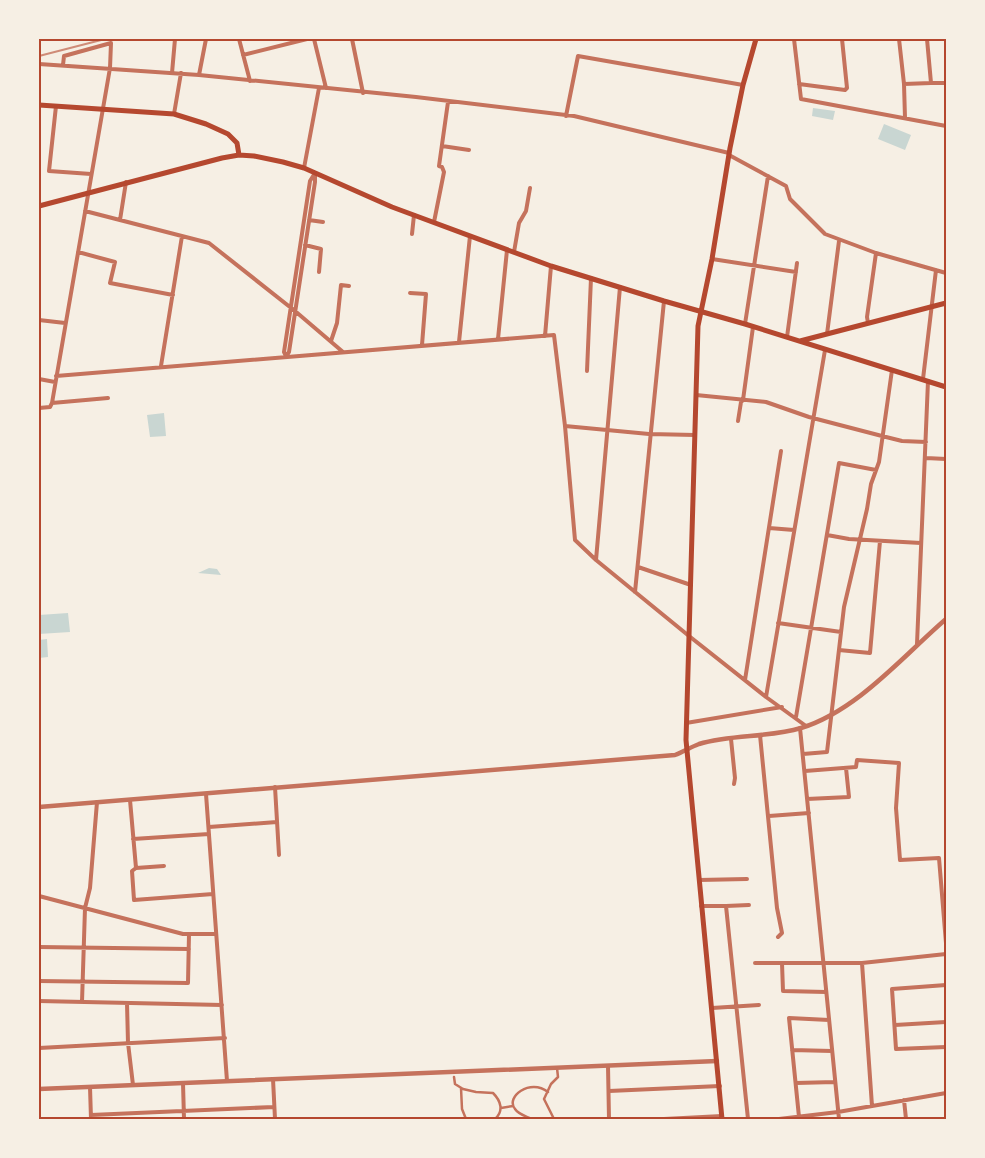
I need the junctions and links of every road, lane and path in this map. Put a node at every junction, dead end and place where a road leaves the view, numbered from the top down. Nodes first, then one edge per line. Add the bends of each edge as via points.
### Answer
1 (175, 39) edge
2 (206, 39) edge
3 (239, 39) edge
4 (307, 39) edge
5 (314, 39) edge
6 (352, 39) edge
7 (756, 39) edge
8 (794, 39) edge
9 (842, 39) edge
10 (899, 39) edge
11 (927, 39) edge
12 (243, 55) junction
13 (39, 64) edge
14 (63, 65) junction
15 (110, 68) junction
16 (172, 73) junction
17 (181, 73) junction
18 (199, 75) junction
19 (250, 80) junction
20 (946, 82) edge
21 (931, 83) junction
22 (799, 84) junction
23 (904, 84) junction
24 (743, 85) junction
25 (319, 88) junction
26 (326, 88) junction
27 (363, 92) junction
28 (448, 102) junction
29 (39, 105) edge
30 (56, 106) junction
31 (102, 109) junction
32 (174, 114) junction
33 (566, 116) junction
34 (905, 118) junction
35 (946, 126) edge
36 (442, 146) junction
37 (469, 150) dead end
38 (729, 154) junction
39 (239, 155) junction
40 (304, 168) junction
41 (314, 173) junction
42 (91, 174) junction
43 (768, 176) junction
44 (126, 182) junction
45 (530, 188) dead end
46 (88, 193) junction
47 (39, 206) edge
48 (85, 212) junction
49 (414, 215) junction
50 (307, 219) junction
51 (120, 220) junction
52 (323, 222) dead end
53 (434, 222) junction
54 (412, 234) dead end
55 (182, 236) junction
56 (470, 236) junction
57 (839, 241) junction
58 (303, 244) junction
59 (507, 250) junction
60 (78, 252) junction
61 (514, 252) junction
62 (876, 253) junction
63 (712, 259) junction
64 (797, 263) dead end
65 (551, 266) junction
66 (754, 266) junction
67 (936, 270) junction
68 (319, 272) dead end
69 (796, 272) junction
70 (946, 273) edge
71 (591, 278) junction
72 (349, 286) dead end
73 (620, 287) junction
74 (410, 293) dead end
75 (173, 295) junction
76 (664, 302) junction
77 (946, 303) edge
78 (290, 307) junction
79 (932, 307) junction
80 (295, 311) junction
81 (701, 312) junction
82 (39, 320) edge
83 (65, 323) junction
84 (868, 323) junction
85 (745, 324) junction
86 (753, 327) junction
87 (827, 334) junction
88 (545, 336) junction
89 (787, 337) junction
90 (498, 339) junction
91 (331, 341) junction
92 (800, 341) junction
93 (459, 342) junction
94 (422, 345) junction
95 (825, 350) junction
96 (344, 352) junction
97 (286, 356) junction
98 (162, 366) junction
99 (892, 370) junction
100 (587, 371) dead end
101 (56, 376) junction
102 (39, 380) edge
103 (926, 380) junction
104 (55, 382) junction
105 (946, 386) edge
106 (696, 395) junction
107 (108, 398) dead end
108 (743, 400) junction
109 (52, 403) junction
110 (39, 408) edge
111 (813, 418) junction
112 (738, 421) dead end
113 (565, 426) junction
114 (608, 430) junction
115 (649, 434) junction
116 (695, 435) junction
117 (882, 436) junction
118 (926, 442) junction
119 (781, 450) dead end
120 (926, 458) junction
121 (946, 459) edge
122 (876, 470) junction
123 (769, 528) junction
124 (794, 530) junction
125 (827, 534) junction
126 (860, 540) junction
127 (880, 541) junction
128 (920, 543) junction
129 (596, 560) junction
130 (638, 567) junction
131 (691, 584) junction
132 (635, 592) junction
133 (946, 619) edge
134 (778, 622) junction
135 (812, 628) junction
136 (841, 632) junction
137 (689, 636) junction
138 (917, 644) junction
139 (839, 650) junction
140 (745, 680) junction
141 (766, 697) junction
142 (782, 707) junction
143 (831, 715) junction
144 (796, 718) junction
145 (686, 723) junction
146 (806, 726) junction
147 (800, 728) junction
148 (760, 735) junction
149 (731, 739) junction
150 (686, 751) junction
151 (803, 754) junction
152 (846, 768) junction
153 (804, 771) junction
154 (734, 784) dead end
155 (275, 787) junction
156 (206, 794) junction
157 (807, 799) junction
158 (130, 800) junction
159 (97, 802) junction
160 (39, 807) edge
161 (809, 813) junction
162 (769, 816) junction
163 (277, 822) junction
164 (209, 828) junction
165 (209, 834) junction
166 (133, 840) junction
167 (279, 855) dead end
168 (164, 866) dead end
169 (136, 868) junction
170 (747, 879) dead end
171 (699, 880) junction
172 (213, 894) junction
173 (39, 896) edge
174 (750, 905) dead end
175 (701, 906) junction
176 (726, 906) junction
177 (85, 908) junction
178 (189, 934) junction
179 (216, 934) junction
180 (778, 938) dead end
181 (946, 943) edge
182 (39, 947) edge
183 (84, 948) junction
184 (189, 949) junction
185 (946, 954) edge
186 (755, 963) dead end
187 (782, 963) junction
188 (862, 963) junction
189 (824, 964) junction
190 (39, 981) edge
191 (82, 982) junction
192 (946, 985) edge
193 (826, 992) junction
194 (39, 1001) edge
195 (82, 1002) junction
196 (127, 1002) junction
197 (222, 1005) junction
198 (759, 1005) dead end
199 (737, 1007) junction
200 (712, 1008) junction
201 (829, 1020) junction
202 (946, 1022) edge
203 (895, 1025) junction
204 (224, 1038) junction
205 (128, 1043) junction
206 (39, 1046) edge
207 (946, 1047) edge
208 (792, 1050) junction
209 (832, 1051) junction
210 (717, 1061) junction
211 (608, 1066) junction
212 (558, 1068) junction
213 (454, 1077) dead end
214 (273, 1079) junction
215 (227, 1081) junction
216 (835, 1082) junction
217 (183, 1083) junction
218 (796, 1083) junction
219 (133, 1085) junction
220 (720, 1086) junction
221 (90, 1087) junction
222 (461, 1088) junction
223 (39, 1089) edge
224 (608, 1090) junction
225 (548, 1092) junction
226 (946, 1093) edge
227 (904, 1100) junction
228 (513, 1106) junction
229 (872, 1106) junction
230 (274, 1107) junction
231 (501, 1108) junction
232 (184, 1111) junction
233 (838, 1112) junction
234 (91, 1117) edge
235 (801, 1117) edge
236 (722, 1118) edge
237 (184, 1119) edge
238 (274, 1119) edge
239 (466, 1119) edge
240 (495, 1119) edge
241 (532, 1119) edge
242 (554, 1119) edge
243 (609, 1119) edge
244 (664, 1119) edge
245 (748, 1119) edge
246 (779, 1119) edge
247 (839, 1119) edge
248 (906, 1119) edge

1 - 16 street
2 - 18 street
3 - 12 street
4 - 12 street
5 - 26 street
6 - 27 street
7 - 24 main road
8 - 22 street
9 - 22 street via 846,88
10 - 23 street
11 - 21 street
12 - 19 street
13 - 14 street
14 - 15 street
14 - 15 street via 64,56 111,43
15 - 16 street
15 - 31 street
16 - 17 street
17 - 18 street
17 - 32 street
18 - 19 street
19 - 25 street
20 - 21 street
21 - 23 street
22 - 34 street via 801,99
23 - 34 street
24 - 33 street via 578,56
24 - 38 main road
25 - 26 street
25 - 40 street
26 - 27 street
27 - 28 street
28 - 33 street
28 - 36 street
29 - 30 main road
30 - 31 main road
30 - 42 street via 50,171
31 - 32 main road
31 - 42 street
32 - 39 main road via 228,134 237,143
33 - 38 street
34 - 35 street
36 - 37 street
36 - 53 street via 439,166 444,172
38 - 43 street
38 - 63 main road
39 - 40 main road
39 - 44 main road
40 - 41 main road
41 - 49 main road
41 - 50 street
42 - 46 street
43 - 57 street via 786,186 790,200 825,234
43 - 66 street
44 - 46 main road
44 - 51 street
45 - 61 street
46 - 47 main road
46 - 48 street
48 - 51 street
48 - 60 street
49 - 53 main road
49 - 54 street
50 - 52 street
50 - 58 street
51 - 55 street
53 - 56 main road
55 - 75 street
55 - 78 street via 209,243
56 - 59 main road
56 - 93 street
57 - 62 street
57 - 87 street
58 - 68 street via 321,249
58 - 78 street
58 - 80 street
59 - 61 main road
59 - 90 street
60 - 75 street via 115,262 110,282
60 - 83 street
61 - 65 main road
62 - 67 street
62 - 84 street
63 - 66 street
63 - 81 main road
64 - 69 street
65 - 71 main road
65 - 88 street
66 - 69 street
66 - 85 street
67 - 70 street
67 - 79 street
69 - 89 street
71 - 73 main road
71 - 100 street
72 - 91 street via 341,285 337,323
73 - 76 main road
73 - 114 street
74 - 94 street via 426,294
75 - 98 street
76 - 81 main road
76 - 115 street
77 - 79 main road
78 - 80 street
78 - 97 street
79 - 84 main road
79 - 103 street
80 - 91 street
80 - 97 street
81 - 85 main road
81 - 106 main road
82 - 83 street
83 - 101 street
84 - 87 main road
85 - 86 main road
86 - 89 main road
86 - 108 street
87 - 92 main road
88 - 90 street
88 - 113 street via 554,335
89 - 92 main road
90 - 93 street
91 - 96 street
92 - 95 main road
93 - 94 street
94 - 96 street
95 - 99 main road
95 - 111 street
96 - 97 street
97 - 98 street
98 - 101 street
99 - 103 main road
99 - 117 street
101 - 104 street
102 - 104 street
103 - 105 main road
103 - 118 street
104 - 109 street
106 - 108 street
106 - 116 main road
107 - 109 street
108 - 111 street via 766,402
108 - 112 street
109 - 110 street via 50,407
111 - 117 street
111 - 124 street
113 - 114 street
113 - 129 street via 575,540
114 - 115 street
114 - 129 street
115 - 116 street
115 - 130 street
116 - 131 main road
117 - 118 street
117 - 122 street
118 - 120 street
119 - 123 street
120 - 121 street
120 - 128 street
122 - 125 street via 839,463
122 - 126 street
123 - 124 street
123 - 140 street
124 - 134 street
125 - 126 street
125 - 135 street
126 - 127 street
126 - 136 street
127 - 128 street
127 - 139 street via 870,653
128 - 138 street
129 - 132 street
130 - 131 street
130 - 132 street
131 - 137 main road
132 - 137 street
133 - 138 street
134 - 135 street
134 - 141 street
135 - 136 street
135 - 144 street
136 - 139 street
137 - 140 street
137 - 145 main road
138 - 143 street via 882,677
139 - 143 street
140 - 141 street
141 - 142 street
142 - 144 street
142 - 145 street
143 - 146 street
143 - 151 street via 827,752
144 - 146 street
145 - 150 main road
146 - 147 street
147 - 148 street
147 - 151 street
148 - 149 street
148 - 162 street
149 - 150 street via 700,744
149 - 154 street
150 - 155 street via 675,755
150 - 171 main road
151 - 153 street
152 - 153 street
152 - 157 street via 849,796
152 - 181 street via 856,767 857,760 899,763 896,808 900,860 939,858
153 - 157 street
155 - 156 street
155 - 163 street
156 - 158 street
156 - 164 street
157 - 161 street
158 - 159 street
158 - 166 street
159 - 160 street
159 - 177 street via 90,888
161 - 162 street
161 - 189 street
162 - 180 street via 782,933
163 - 164 street
163 - 167 street
164 - 165 street
165 - 166 street
165 - 172 street
166 - 169 street
168 - 169 street
169 - 172 street via 132,871 134,900
170 - 171 street
171 - 175 main road
172 - 179 street
173 - 177 street
174 - 176 street
175 - 176 street
175 - 200 main road
176 - 199 street
177 - 178 street
177 - 183 street
178 - 179 street
178 - 184 street
179 - 197 street
182 - 183 street
183 - 184 street
183 - 191 street
184 - 191 street via 188,983
185 - 188 street
186 - 187 street
187 - 189 street
187 - 193 street via 783,991
188 - 189 street
188 - 229 street
189 - 193 street
190 - 191 street
191 - 195 street
192 - 203 street via 892,989
193 - 201 street
194 - 195 street
195 - 196 street
196 - 197 street
196 - 205 street
197 - 204 street
198 - 199 street
199 - 200 street
199 - 245 street
200 - 210 main road
201 - 208 street via 789,1018
201 - 209 street
202 - 203 street
203 - 207 street via 896,1049
204 - 205 street
204 - 215 street
205 - 206 street
205 - 219 street
208 - 209 street
208 - 218 street
209 - 216 street
210 - 211 street
210 - 220 main road
211 - 212 street
211 - 224 street
212 - 214 street
212 - 225 street via 558,1077
213 - 222 street via 455,1084
214 - 215 street
214 - 230 street
215 - 217 street
216 - 218 street
216 - 233 street
217 - 219 street
217 - 232 street
218 - 235 street
219 - 221 street
220 - 224 street
220 - 236 main road
221 - 223 street
221 - 234 street
222 - 231 street via 492,1093 498,1098
222 - 239 street
224 - 243 street
225 - 228 street via 536,1086 524,1088 514,1098
225 - 242 street via 544,1100
226 - 227 street
227 - 229 street
227 - 248 street
228 - 231 street
228 - 241 street via 519,1114
229 - 233 street
230 - 232 street
230 - 238 street
231 - 240 street
232 - 234 street
232 - 237 street
233 - 235 street
233 - 247 street
235 - 246 street
236 - 244 street

